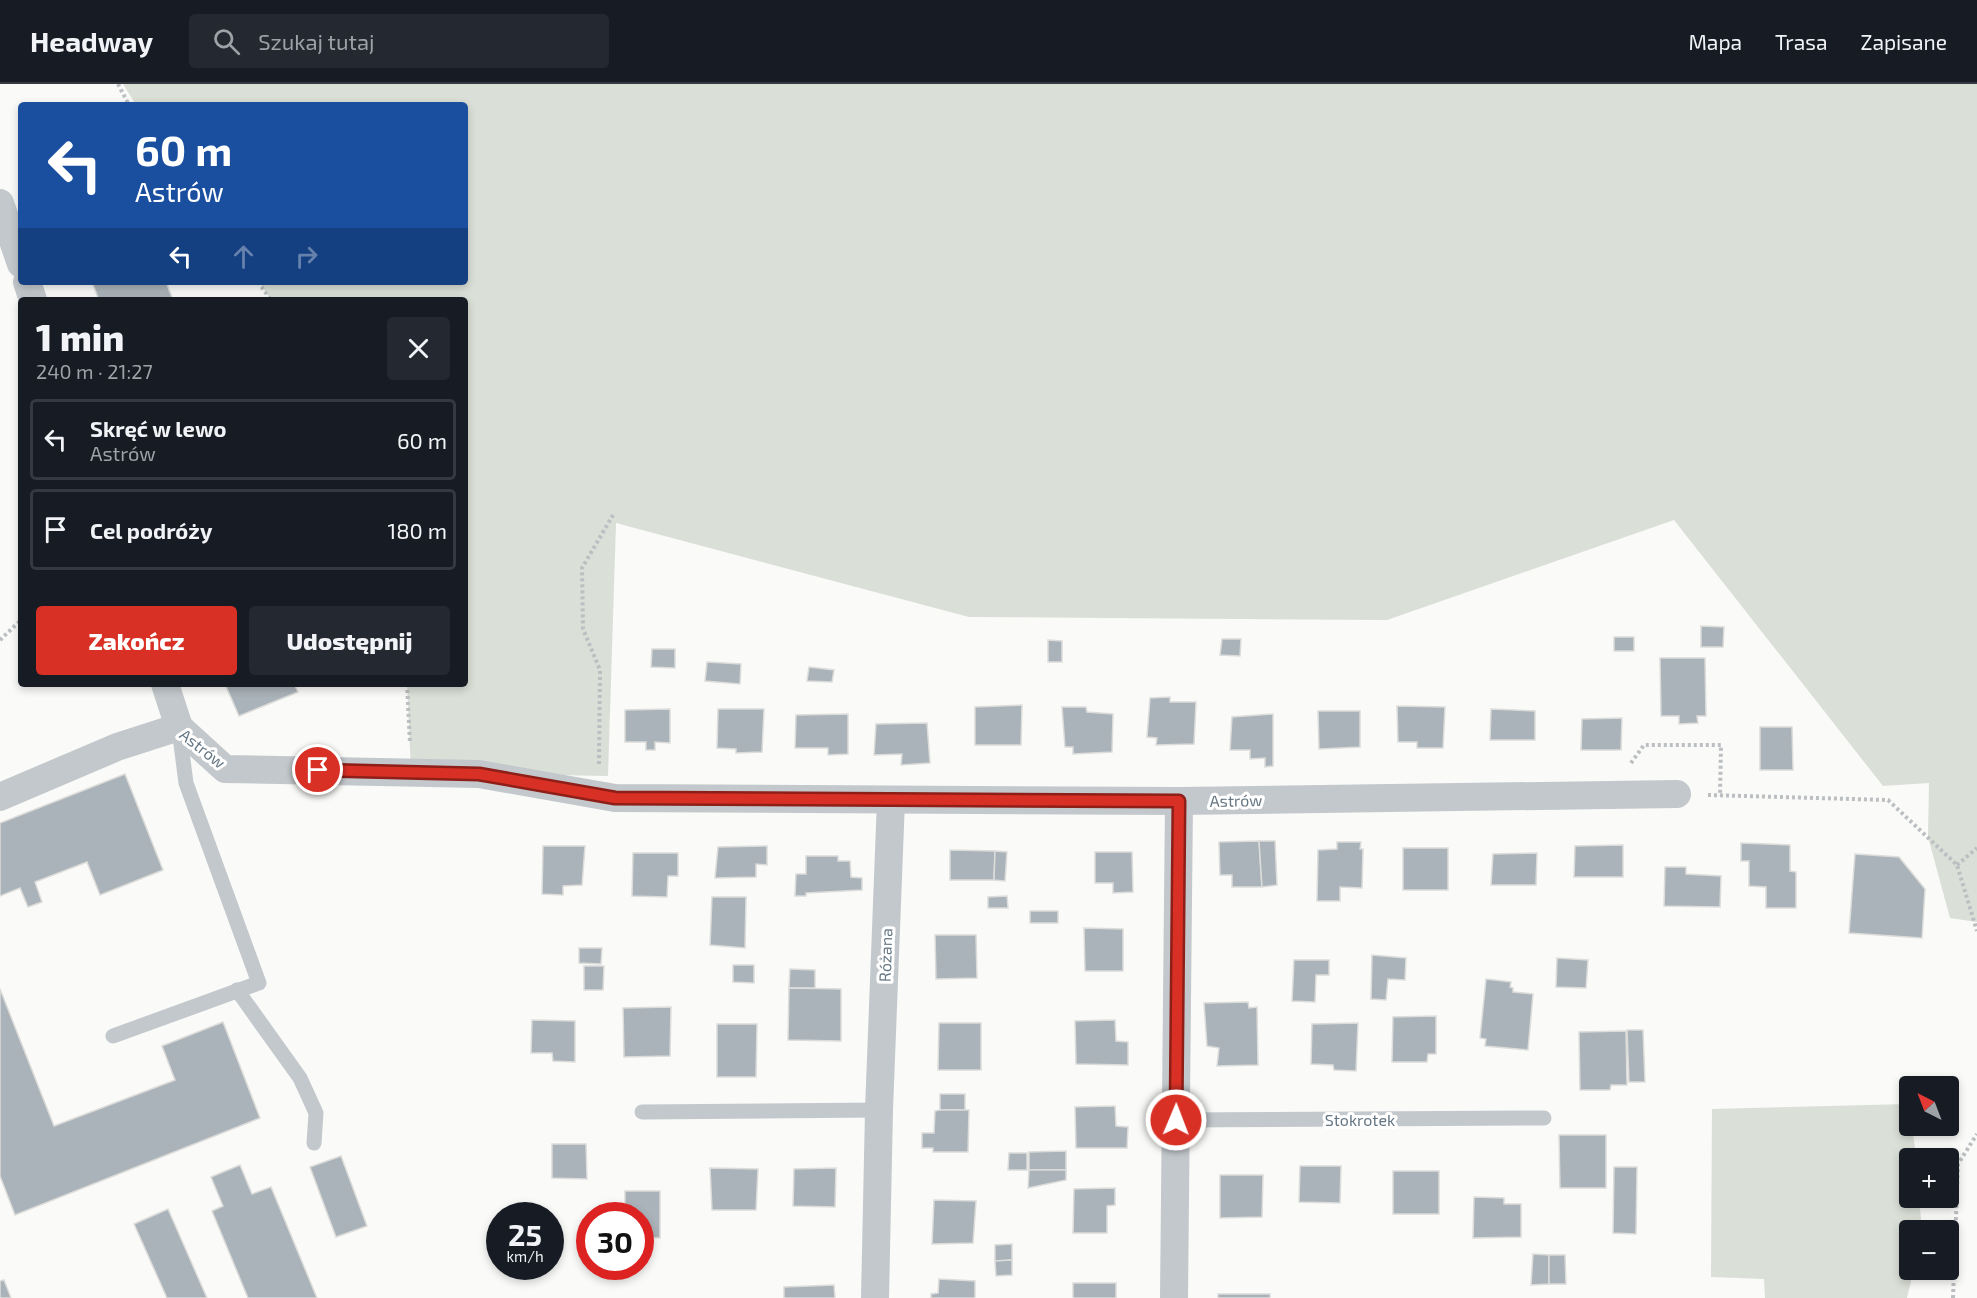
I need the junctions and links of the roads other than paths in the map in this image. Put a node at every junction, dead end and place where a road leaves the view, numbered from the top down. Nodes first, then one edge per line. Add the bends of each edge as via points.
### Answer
1 (0, 204) edge
2 (18, 255) edge
3 (166, 687) edge
4 (179, 726) junction
5 (1677, 794) road end
6 (0, 797) edge
7 (891, 800) junction
8 (1179, 801) junction
9 (237, 990) junction
10 (113, 1036) dead end
11 (879, 1110) junction
12 (642, 1112) dead end
13 (1544, 1118) dead end
14 (1176, 1120) junction
15 (314, 1143) dead end
16 (875, 1298) edge
17 (1174, 1298) edge

1 - 2 street
3 - 4 street
4 - 6 street, Astrów via 117,747
4 - 7 street, Astrów via 225,769 479,774 615,798
4 - 9 lane via 186,783 259,983
5 - 8 street, Astrów
7 - 8 street, Astrów
7 - 11 street, Różana
8 - 14 street
9 - 10 lane
9 - 15 lane via 300,1078 316,1113
11 - 12 lane
11 - 16 street, Różana
13 - 14 lane, Stokrotek
14 - 17 street

